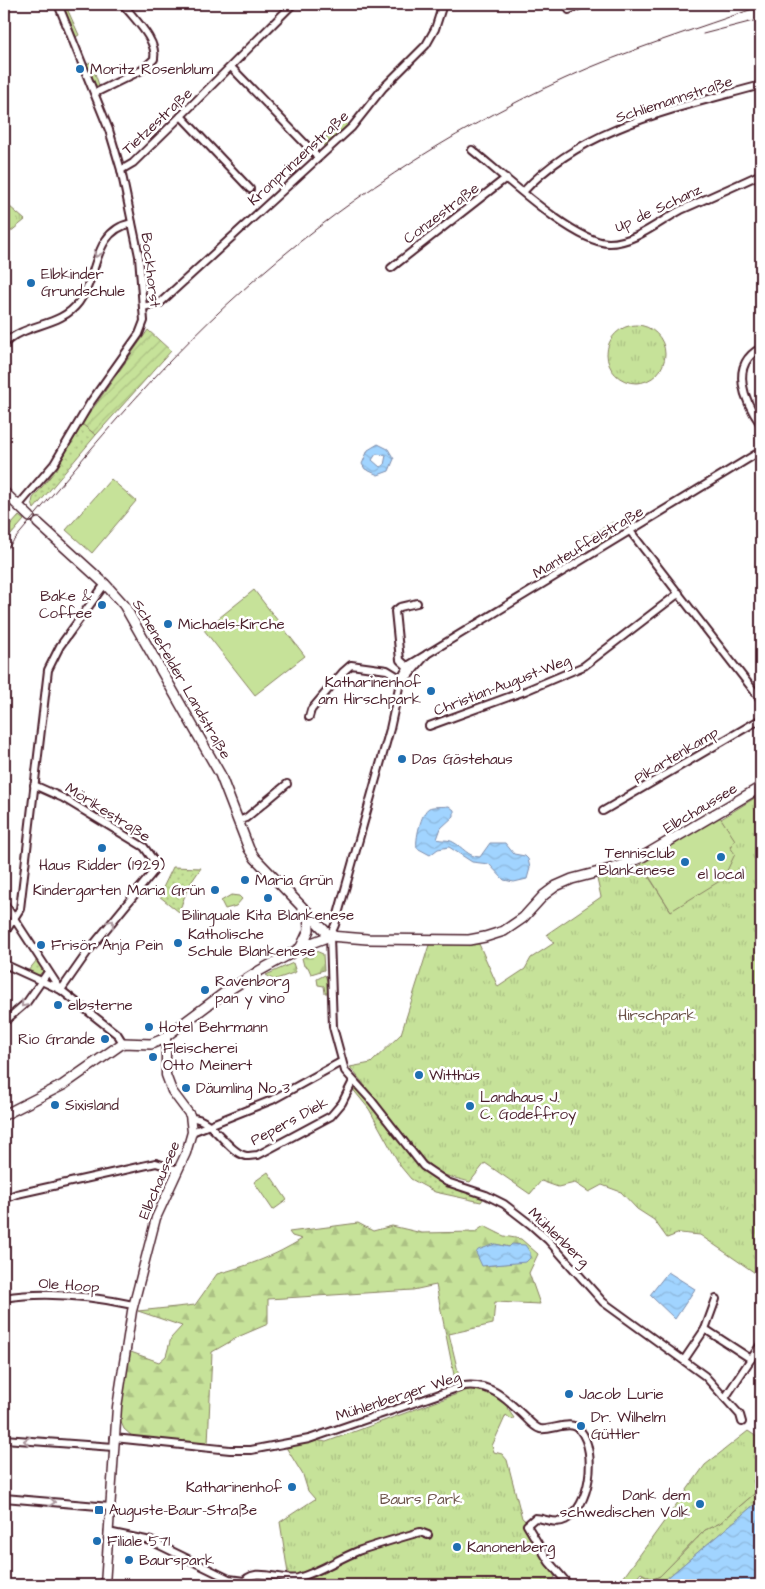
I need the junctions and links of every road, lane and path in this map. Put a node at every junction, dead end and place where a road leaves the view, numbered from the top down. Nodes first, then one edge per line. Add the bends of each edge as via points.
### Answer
1 (58, 4) edge
2 (124, 4) edge
3 (293, 4) edge
4 (443, 4) edge
5 (583, 4) edge
6 (569, 10) dead end
7 (231, 67) junction
8 (761, 86) edge
9 (95, 93) junction
10 (181, 116) junction
11 (472, 150) dead end
12 (318, 157) junction
13 (121, 170) junction
14 (761, 174) edge
15 (506, 178) junction
16 (250, 189) dead end
17 (523, 192) junction
18 (132, 223) junction
19 (391, 268) dead end
20 (144, 307) junction
21 (4, 344) edge
22 (761, 348) edge
23 (761, 425) edge
24 (761, 451) edge
25 (4, 492) edge
26 (18, 506) junction
27 (30, 516) dead end
28 (38, 523) dead end
29 (630, 531) junction
30 (106, 584) junction
31 (678, 594) junction
32 (417, 603) dead end
33 (409, 669) junction
34 (402, 681) junction
35 (761, 700) edge
36 (309, 717) dead end
37 (761, 719) edge
38 (429, 726) dead end
39 (287, 784) dead end
40 (34, 785) junction
41 (761, 787) edge
42 (603, 811) dead end
43 (238, 821) junction
44 (4, 903) edge
45 (308, 912) junction
46 (15, 918) junction
47 (4, 934) edge
48 (330, 936) junction
49 (301, 947) junction
50 (4, 964) edge
51 (48, 972) junction
52 (40, 982) junction
53 (61, 990) junction
54 (4, 1022) edge
55 (166, 1037) junction
56 (123, 1043) junction
57 (341, 1062) junction
58 (353, 1081) junction
59 (4, 1115) edge
60 (191, 1118) junction
61 (208, 1125) junction
62 (192, 1132) junction
63 (178, 1170) junction
64 (4, 1199) edge
65 (4, 1298) edge
66 (716, 1299) dead end
67 (133, 1305) junction
68 (705, 1329) junction
69 (761, 1344) edge
70 (751, 1359) junction
71 (684, 1360) junction
72 (725, 1398) junction
73 (742, 1422) dead end
74 (114, 1438) junction
75 (4, 1439) edge
76 (114, 1447) junction
77 (4, 1498) edge
78 (110, 1507) junction
79 (108, 1532) junction
80 (428, 1535) dead end
81 (243, 1583) edge
82 (105, 1585) edge
83 (569, 1585) edge

1 - 9 street, Bockhorst
2 - 9 street via 149,40 154,59 142,70
3 - 7 street, Tietzestraße
4 - 12 street, Kronprinzenstraße via 426,45 346,134
5 - 6 street
7 - 10 street, Tietzestraße
7 - 12 street
8 - 17 street, Schliemannstraße via 625,126 574,153
9 - 13 street, Bockhorst
10 - 13 street, Tietzestraße via 133,163
10 - 16 street
11 - 15 street, Up de Schanz
12 - 20 street, Kronprinzenstraße via 160,303
13 - 18 street, Bockhorst
14 - 17 street, Up de Schanz via 637,234 610,243 588,238
15 - 17 street, Up de Schanz
15 - 19 street, Conzestraße
18 - 20 street, Bockhorst
18 -> 21 street via 119,228 100,248 86,291 72,310 54,322 18,333
20 - 26 street, Bockhorst via 140,334 90,403 47,474
22 - 23 street via 746,360 743,390
24 - 29 street, Manteuffelstraße
25 - 26 main road
26 - 27 main road
28 - 30 main road, Schenefelder Landstraße
29 - 31 street
29 - 33 street, Manteuffelstraße via 415,659
30 - 40 street via 50,664
30 - 43 main road, Schenefelder Landstraße via 135,622 171,685 220,774
31 - 35 street
31 - 38 street, Christian-August-Weg via 584,666
32 - 33 street via 400,606 395,611 400,660
33 - 34 street, Manteuffelstraße
34 - 36 street via 380,669 352,665 311,710
34 - 48 street, Manteuffelstraße
37 - 42 street, Pikartenkamp
39 - 43 street
40 - 46 street via 20,909
53 -> 40 street, Mörikestraße via 89,950 154,871 154,861 144,847 63,798
41 - 48 main road, Elbchaussee via 642,858 556,886 523,918 494,935 469,940
43 - 45 main road, Schenefelder Landstraße via 255,858
44 - 46 street
45 - 48 main road, Schenefelder Landstraße
45 - 49 main road via 309,930
46 - 47 street
46 - 51 street
48 - 49 main road, Elbchaussee
48 - 57 street via 333,1027
49 - 55 main road, Elbchaussee via 224,993
50 - 52 street
51 - 52 street
51 - 53 street
52 - 53 street
52 -> 54 street via 27,1002
53 - 56 street via 118,1035
55 - 56 main road via 151,1044
55 - 60 street via 166,1075 172,1091
56 - 59 main road via 63,1085
57 - 58 street
57 - 61 street via 272,1100
58 - 61 street, Pepers Diek via 331,1116 258,1155 246,1156
58 - 71 street, Mühlenberg via 423,1166 448,1182 504,1204 548,1240 603,1302
60 - 61 street, Pepers Diek via 198,1118
60 - 62 street, Elbchaussee
61 - 62 street
62 - 63 street, Elbchaussee
63 - 64 street via 156,1163
63 - 67 street, Elbchaussee via 156,1218
65 - 67 street, Ole Hoop via 44,1294
66 - 68 street
67 - 74 street, Elbchaussee
68 - 70 street
68 - 71 street
69 - 70 street
70 - 72 street
71 - 72 street, Mühlenberg via 705,1376
72 - 73 street, Mühlenberg
74 - 76 street, Elbchaussee
74 - 83 street, Mühlenberger Weg via 250,1450 309,1439 463,1386 476,1385 498,1392 535,1427 573,1426 580,1430 586,1443 590,1471 576,1510 560,1522 535,1518 527,1526 549,1562
76 -> 75 street
76 - 78 street, Elbchaussee
77 -> 78 street
78 - 79 street, Elbchaussee
79 - 81 street via 151,1541
79 - 82 street, Elbchaussee
80 - 81 street via 420,1532 359,1551 307,1576 289,1580 262,1574

